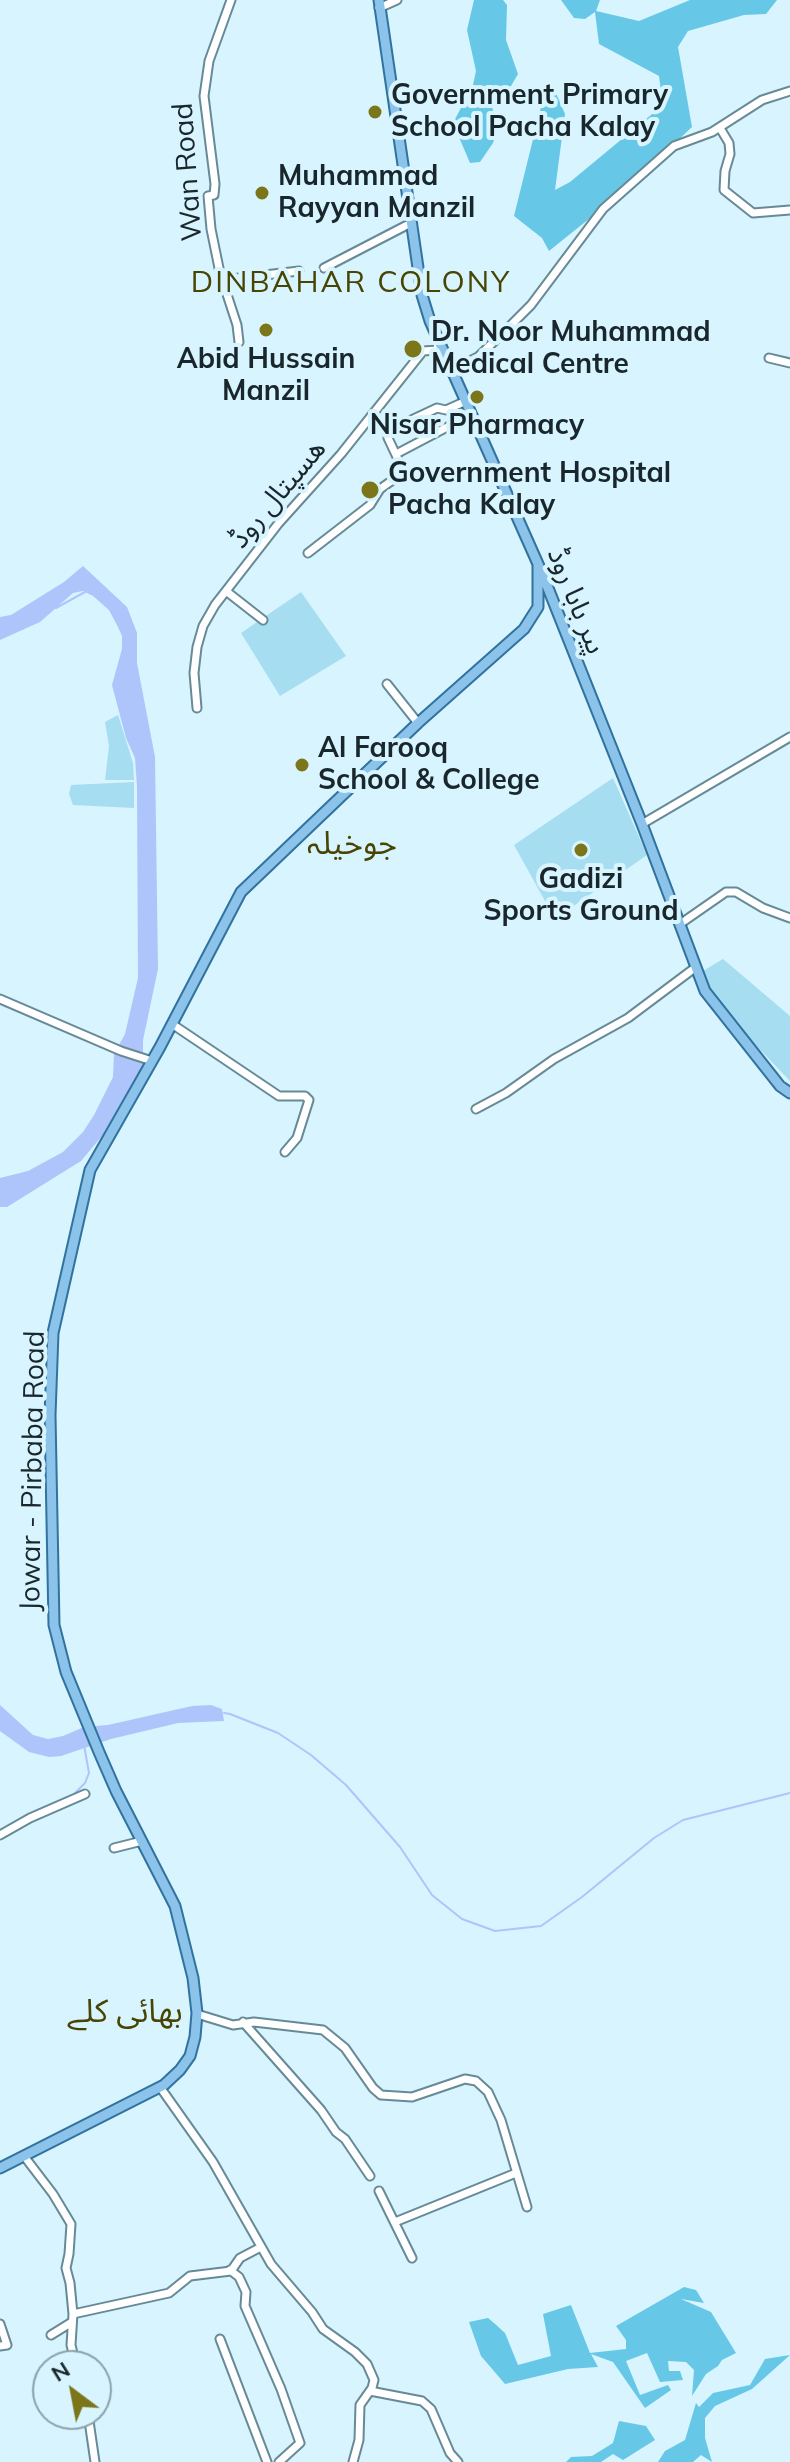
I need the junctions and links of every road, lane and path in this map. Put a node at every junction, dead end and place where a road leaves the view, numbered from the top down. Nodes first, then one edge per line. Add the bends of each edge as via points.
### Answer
1 (231, 0) edge
2 (397, 0) edge
3 (379, 4) edge
4 (790, 91) edge
5 (720, 128) junction
6 (790, 210) edge
7 (411, 223) junction
8 (324, 268) dead end
9 (299, 271) dead end
10 (222, 280) junction
11 (436, 335) junction
12 (239, 342) dead end
13 (769, 358) dead end
14 (790, 363) edge
15 (452, 370) junction
16 (466, 401) junction
17 (446, 410) junction
18 (472, 414) junction
19 (446, 428) junction
20 (396, 454) junction
21 (308, 553) dead end
22 (538, 565) junction
23 (226, 591) junction
24 (558, 615) junction
25 (533, 617) junction
26 (263, 620) dead end
27 (387, 684) dead end
28 (197, 708) dead end
29 (418, 723) junction
30 (790, 737) edge
31 (642, 824) junction
32 (790, 918) edge
33 (680, 924) junction
34 (696, 967) junction
35 (0, 999) edge
36 (172, 1024) junction
37 (152, 1061) junction
38 (790, 1093) edge
39 (476, 1109) dead end
40 (285, 1152) dead end
41 (85, 1794) dead end
42 (0, 1835) edge
43 (142, 1841) junction
44 (114, 1848) dead end
45 (197, 2014) junction
46 (243, 2022) junction
47 (160, 2087) junction
48 (24, 2156) junction
49 (0, 2168) edge
50 (516, 2173) junction
51 (370, 2176) dead end
52 (379, 2191) dead end
53 (527, 2207) dead end
54 (395, 2222) junction
55 (261, 2247) junction
56 (412, 2258) dead end
57 (230, 2271) junction
58 (72, 2318) junction
59 (0, 2324) edge
60 (51, 2335) dead end
61 (220, 2339) dead end
62 (0, 2346) edge
63 (72, 2350) edge
64 (370, 2391) junction
65 (90, 2430) edge
66 (95, 2462) edge
67 (267, 2462) edge
68 (279, 2462) edge
69 (353, 2462) edge
70 (458, 2462) edge

1 - 10 street, Wan Road via 209,61 204,95 215,184 214,195 208,196 211,229
2 - 3 street
3 - 7 main road, پیر بابا روڈ
4 - 5 street via 762,100
5 - 6 street via 730,154 724,190 753,213
5 - 15 street via 674,146 603,209 531,305 483,353
7 - 8 street
7 - 11 main road, پیر بابا روڈ via 422,295
9 - 10 street
10 - 12 street, Wan Road
11 - 15 main road, پیر بابا روڈ
11 - 23 street, ھسپتال روڈ via 438,350 423,351
13 - 14 street
15 - 16 main road, پیر بابا روڈ
16 - 17 street
16 - 18 main road, پیر بابا روڈ
17 - 19 street
17 - 20 street via 437,408 388,431
18 - 19 street
18 - 22 main road, پیر بابا روڈ
19 - 20 street
20 - 21 street via 403,475
22 - 24 main road, پیر بابا روڈ
22 - 25 main road via 538,607
23 - 26 street
23 - 28 street, ھسپتال روڈ via 203,626 197,647
24 - 25 main road
24 - 31 main road, پیر بابا روڈ
25 - 29 main road, Jowar - Pirbaba Road
27 - 29 street
29 - 36 main road, Jowar - Pirbaba Road via 241,892
30 - 31 street
31 - 33 main road, پیر بابا روڈ
32 - 33 street via 726,892
33 - 34 main road, پیر بابا روڈ
34 - 38 main road, پیر بابا روڈ via 705,991
34 - 39 street via 628,1018
35 - 37 street
36 - 37 main road, Jowar - Pirbaba Road
36 - 40 street via 279,1096 309,1100 297,1138
37 - 43 main road, Jowar - Pirbaba Road via 90,1170 53,1333 50,1415 54,1625 66,1672
41 - 42 street
43 - 44 street
43 - 45 main road, Jowar - Pirbaba Road via 181,1924
45 - 46 street via 233,2025
45 - 47 main road, Jowar - Pirbaba Road via 190,2056
46 - 50 street via 323,2030 345,2048 381,2095 412,2097 465,2079 476,2081 488,2092 501,2120
46 - 51 street via 345,2139
47 - 48 main road, Jowar - Pirbaba Road
47 - 55 street via 213,2162
48 - 49 main road, Jowar - Pirbaba Road
48 - 58 street via 71,2224 66,2268
50 - 53 street
50 - 54 street
52 - 54 street
54 - 56 street
55 - 57 street via 240,2258
55 - 64 street via 323,2329 367,2364 374,2380
57 - 58 street via 190,2276 169,2293
57 - 68 street via 246,2292 245,2306 300,2443
58 - 60 street
58 - 63 street
59 - 62 street via 7,2345
61 - 67 street
64 - 69 street via 360,2405
64 - 70 street via 422,2401
65 - 66 street

